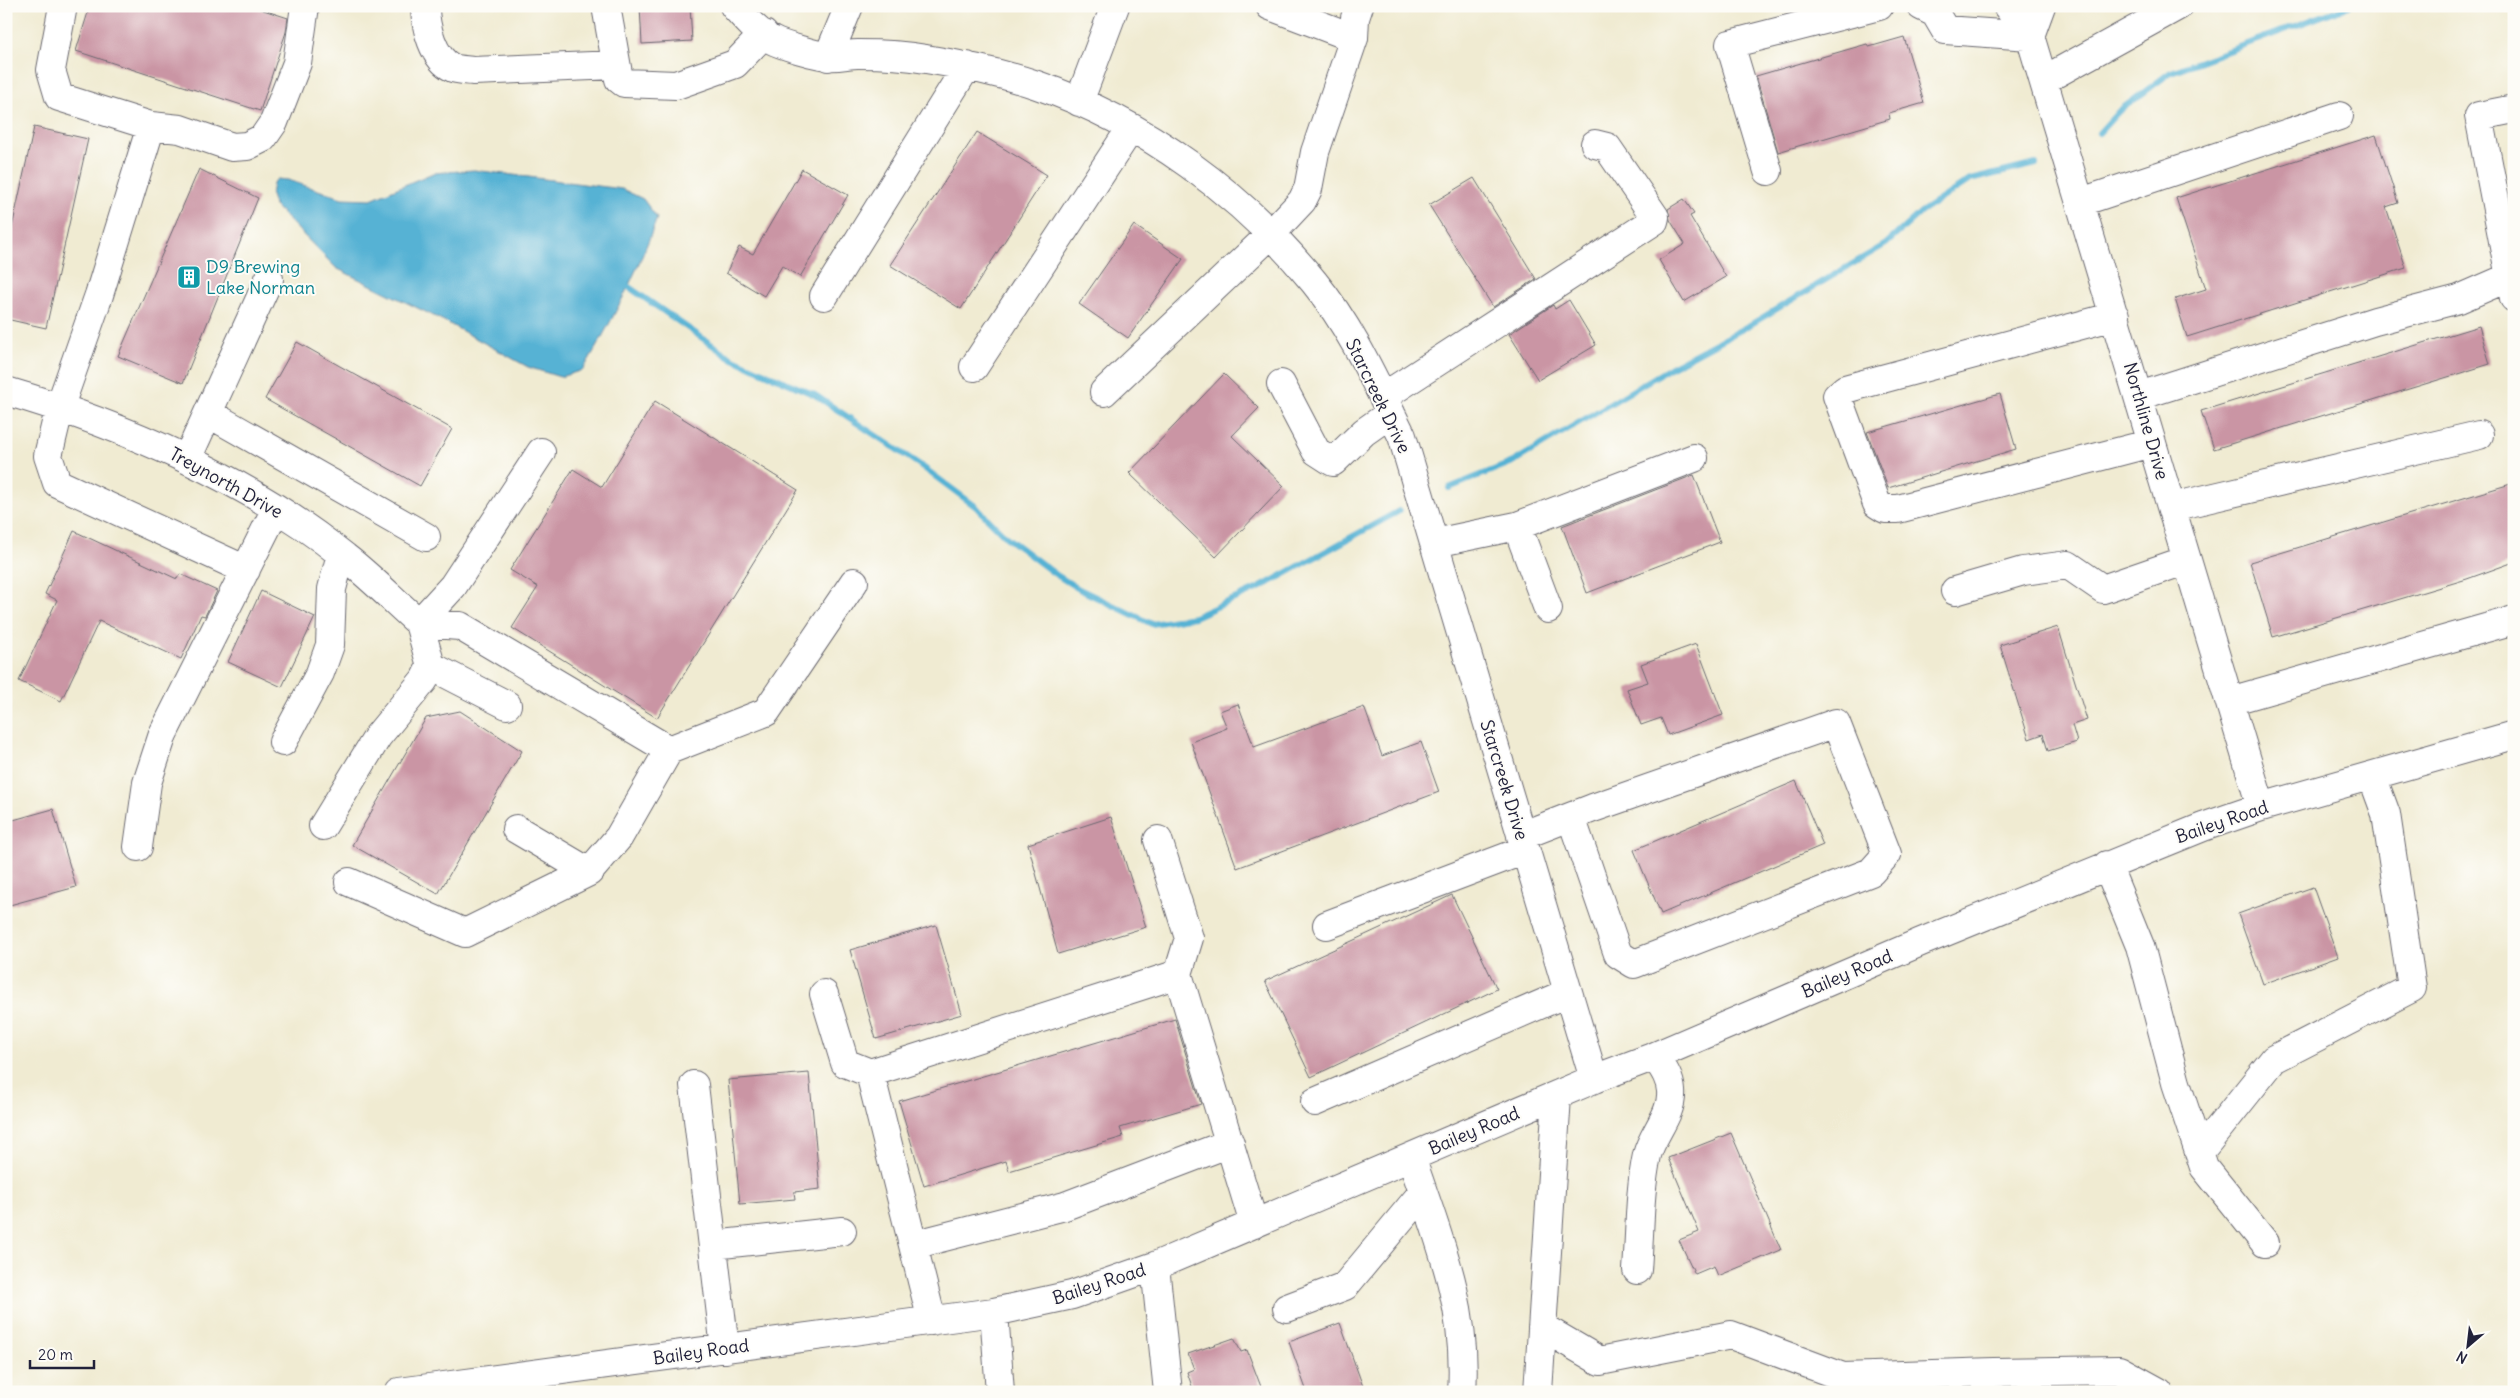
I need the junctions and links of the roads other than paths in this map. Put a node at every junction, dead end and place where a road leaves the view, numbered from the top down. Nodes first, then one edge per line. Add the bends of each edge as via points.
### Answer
1 (63, 6) edge
2 (305, 6) edge
3 (426, 6) edge
4 (606, 6) edge
5 (734, 6) edge
6 (849, 6) edge
7 (1115, 6) edge
8 (1270, 6) edge
9 (1359, 6) edge
10 (1879, 6) edge
11 (1920, 6) edge
12 (2007, 6) edge
13 (2041, 6) edge
14 (2178, 6) edge
15 (764, 34) junction
16 (2030, 36) junction
17 (1354, 38) junction
18 (828, 56) junction
19 (616, 64) junction
20 (967, 66) junction
21 (2044, 80) junction
22 (1079, 102) junction
23 (2514, 108) edge
24 (2339, 116) dead end
25 (151, 126) junction
26 (1131, 128) junction
27 (1595, 144) dead end
28 (1768, 170) dead end
29 (2081, 202) junction
30 (1271, 234) junction
31 (270, 279) dead end
32 (2512, 283) edge
33 (824, 296) dead end
34 (2115, 316) junction
35 (974, 367) dead end
36 (1282, 384) dead end
37 (6, 391) edge
38 (1104, 392) dead end
39 (2139, 396) junction
40 (1387, 405) junction
41 (60, 406) junction
42 (208, 413) junction
43 (2479, 435) dead end
44 (2152, 443) junction
45 (541, 452) dead end
46 (1694, 458) dead end
47 (187, 459) junction
48 (2172, 507) junction
49 (276, 509) junction
50 (1517, 526) junction
51 (426, 537) dead end
52 (1435, 543) junction
53 (341, 554) junction
54 (2187, 560) junction
55 (246, 570) junction
56 (854, 582) dead end
57 (1954, 591) dead end
58 (1548, 609) dead end
59 (2514, 620) edge
60 (419, 623) junction
61 (431, 666) junction
62 (2230, 701) junction
63 (507, 705) dead end
64 (2514, 735) edge
65 (283, 742) dead end
66 (669, 750) junction
67 (2372, 776) junction
68 (2261, 807) junction
69 (1570, 817) junction
70 (324, 826) dead end
71 (516, 829) dead end
72 (1158, 840) dead end
73 (1523, 843) junction
74 (138, 847) dead end
75 (2107, 865) junction
76 (589, 872) junction
77 (349, 882) dead end
78 (1328, 925) dead end
79 (1178, 974) junction
80 (1567, 993) junction
81 (824, 994) dead end
82 (1655, 1056) junction
83 (870, 1073) junction
84 (1594, 1079) junction
85 (694, 1085) dead end
86 (1557, 1096) junction
87 (1315, 1102) dead end
88 (1230, 1143) junction
89 (2199, 1153) junction
90 (1411, 1157) junction
91 (1423, 1192) junction
92 (1254, 1224) junction
93 (842, 1231) dead end
94 (2265, 1244) dead end
95 (713, 1245) junction
96 (913, 1245) junction
97 (1155, 1266) junction
98 (1637, 1270) dead end
99 (1287, 1308) dead end
100 (994, 1312) junction
101 (932, 1320) junction
102 (1542, 1327) junction
103 (725, 1349) junction
104 (1990, 1382) edge
105 (399, 1392) edge
106 (1000, 1392) edge
107 (1168, 1392) edge
108 (1462, 1392) edge
109 (1538, 1392) edge
110 (2159, 1392) edge

1 - 25 street via 51,70 59,97
2 - 25 street via 297,63 274,122 263,138 247,146 232,147 180,129
3 - 19 street via 425,21 439,58 454,68 473,71
4 - 19 street
5 - 15 street, Starcreek Drive
6 - 18 street
7 - 22 street
8 - 17 street
9 - 17 street
10 - 28 street via 1730,44
11 - 16 street via 1935,13 1945,30
12 - 16 street, Northline Drive
13 - 16 street
14 - 21 street
15 - 18 street, Starcreek Drive via 771,40
15 - 19 street via 735,64 676,85 624,83 619,79
16 - 21 street, Northline Drive
17 - 30 street via 1315,152 1308,189 1302,201
18 - 20 street, Starcreek Drive via 886,55
20 - 22 street, Starcreek Drive via 1038,85
20 - 33 street
21 - 29 street, Northline Drive
22 - 26 street, Starcreek Drive
23 - 32 street via 2479,116
24 - 29 street
25 - 41 street via 99,295
26 - 30 street, Starcreek Drive via 1232,196
26 - 35 street
27 - 40 street via 1607,146 1655,217 1654,221
29 - 34 street, Northline Drive
30 - 38 street
30 - 40 street, Starcreek Drive via 1315,283 1359,350
31 - 42 street
32 - 39 street via 2366,324
34 - 39 street, Northline Drive
34 - 44 street via 1845,389 1837,396 1877,504 1885,509 1898,509
36 - 40 street via 1316,451 1333,462
37 - 41 street, Treynorth Drive
39 - 44 street, Northline Drive
40 - 52 street, Starcreek Drive via 1402,436
41 - 47 street, Treynorth Drive
41 - 55 street via 48,456 57,483
42 - 47 street
42 - 51 street
43 - 48 street
44 - 48 street, Northline Drive
45 - 60 street via 454,586
46 - 50 street
47 - 49 street, Treynorth Drive
48 - 54 street, Northline Drive
49 - 53 street, Treynorth Drive
49 - 55 street
50 - 52 street
50 - 58 street
52 - 73 street, Starcreek Drive
53 - 60 street, Treynorth Drive
53 - 65 street via 332,589 330,645 320,673
54 - 57 street via 2103,589 2068,565 2023,571
54 - 62 street, Northline Drive
55 - 74 street via 163,734 147,783
56 - 66 street via 766,712
59 - 62 street
60 - 61 street
60 - 66 street via 460,626
61 - 63 street
61 - 70 street via 424,680 378,736
62 - 68 street, Northline Drive
64 - 67 street, Bailey Road
66 - 76 street via 618,838
67 - 68 street, Bailey Road
67 - 89 street via 2386,814 2412,988 2274,1059
68 - 75 street, Bailey Road
69 - 69 street via 1836,723 1887,854 1871,872 1634,964 1618,954
69 - 73 street
71 - 76 street
72 - 79 street via 1189,938
73 - 78 street
73 - 80 street, Starcreek Drive
75 - 82 street, Bailey Road
75 - 89 street via 2140,946 2176,1083
76 - 77 street via 465,933
79 - 83 street
79 - 88 street
80 - 84 street, Starcreek Drive
80 - 87 street
81 - 83 street via 845,1063
82 - 84 street, Bailey Road
82 - 98 street via 1668,1077 1671,1092 1669,1105 1648,1152 1643,1176
83 - 96 street
84 - 86 street, Bailey Road
85 - 95 street
86 - 90 street, Bailey Road
86 - 102 street
88 - 92 street
88 - 96 street via 1065,1206
89 - 94 street via 2204,1167
90 - 91 street
90 - 92 street, Bailey Road
91 - 99 street via 1344,1286
91 - 108 street via 1456,1294 1464,1358
92 - 97 street, Bailey Road
93 - 95 street
95 - 103 street
96 - 101 street
97 - 100 street, Bailey Road via 1072,1295
97 - 107 street
100 - 101 street, Bailey Road
100 - 106 street
101 - 103 street, Bailey Road
102 - 104 street via 1600,1360 1731,1335 1843,1377
102 - 109 street
103 - 105 street, Bailey Road
104 - 110 street via 2119,1370

